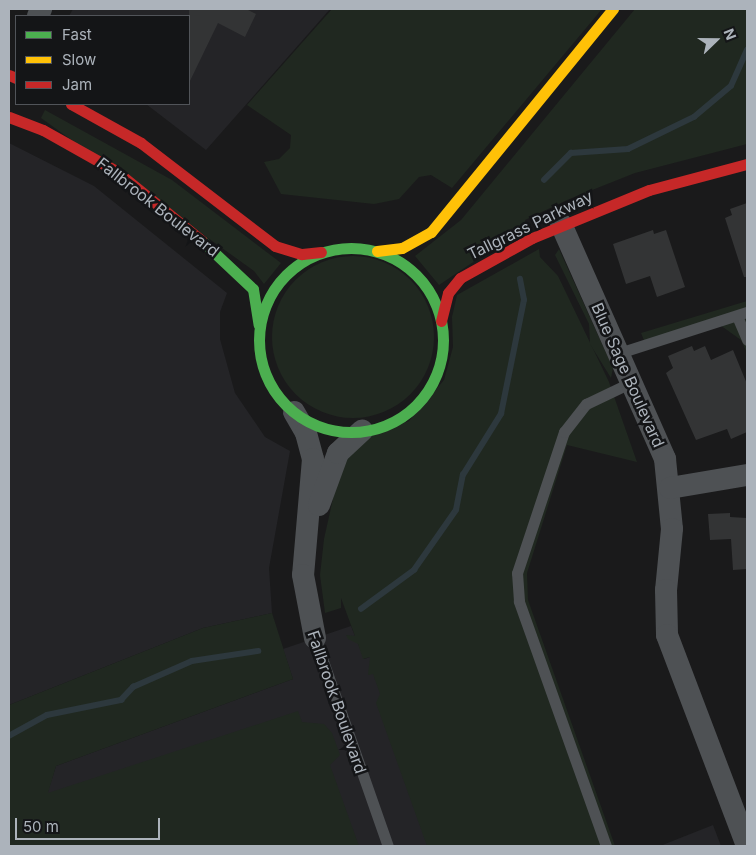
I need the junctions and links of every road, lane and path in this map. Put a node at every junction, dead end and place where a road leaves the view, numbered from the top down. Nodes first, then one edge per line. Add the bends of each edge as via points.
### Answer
1 (613, 9) edge
2 (73, 105) edge
3 (9, 117) edge
4 (747, 164) edge
5 (561, 224) junction
6 (325, 251) junction
7 (377, 252) junction
8 (742, 314) edge
9 (441, 321) junction
10 (259, 337) junction
11 (747, 340) edge
12 (619, 353) junction
13 (632, 382) junction
14 (294, 412) junction
15 (362, 431) junction
16 (747, 475) edge
17 (670, 488) junction
18 (304, 554) junction
19 (315, 638) joint
20 (743, 843) edge
21 (388, 846) edge
22 (606, 846) edge

1 - 7 street via 431,232 402,248
2 - 6 street via 140,143 275,246 302,254
3 - 10 street, Fallbrook Boulevard via 50,134 116,171 225,259 253,289
4 - 5 street, Tallgrass Parkway via 649,190
5 - 9 street, Tallgrass Parkway via 460,278 448,292
5 - 12 street, Blue Sage Boulevard
6 - 7 street
6 - 10 street via 296,266 278,284 266,305
7 - 9 street via 418,277
8 - 11 lane
8 - 12 lane
9 - 15 street, Tallgrass Parkway via 437,371 420,400 394,421
10 - 14 street, Fallbrook Boulevard via 265,371
12 - 13 street, Blue Sage Boulevard
13 - 17 street, Blue Sage Boulevard via 656,434
13 - 22 lane via 586,404 564,432 517,579 519,601
14 - 15 street via 326,428
14 - 18 street, Fallbrook Boulevard via 306,433 313,459
15 - 18 street, Fallbrook Boulevard via 346,443 332,465
16 - 17 street
17 - 20 street, Blue Sage Boulevard via 667,635
18 - 19 street, Fallbrook Boulevard via 306,606
19 - 21 lane, Fallbrook Boulevard

